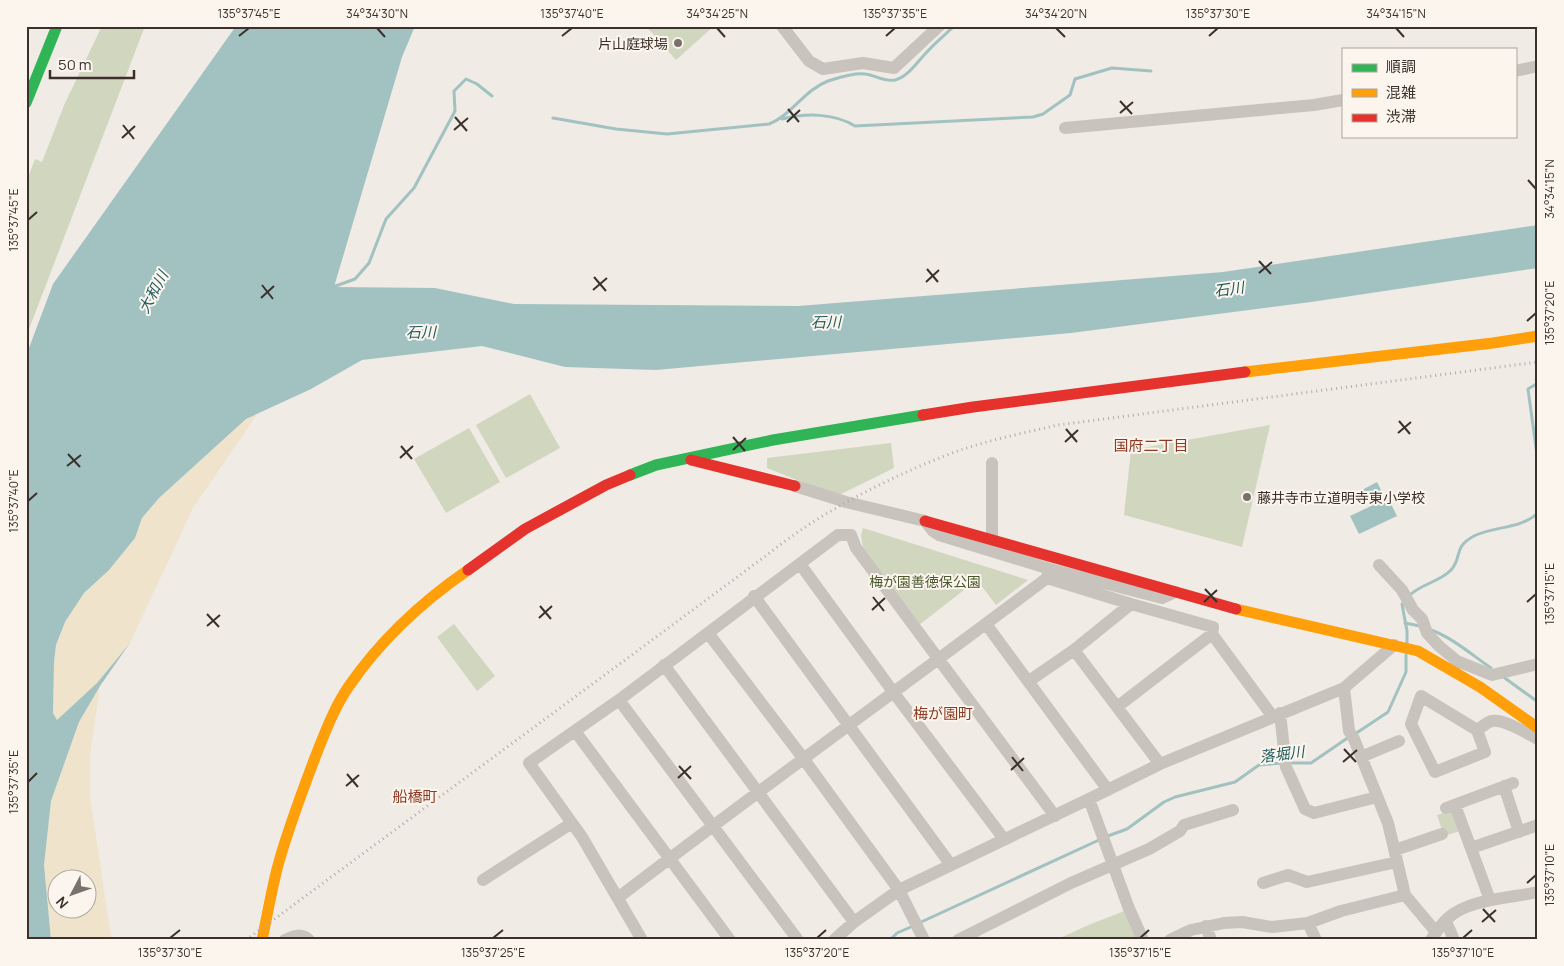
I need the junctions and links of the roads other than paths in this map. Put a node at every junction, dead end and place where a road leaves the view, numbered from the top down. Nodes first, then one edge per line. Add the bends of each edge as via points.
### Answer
1 (57, 26) edge
2 (782, 26) edge
3 (939, 26) edge
4 (1538, 66) edge
5 (1516, 71) edge
6 (1342, 100) edge
7 (26, 103) edge
8 (1065, 128) dead end
9 (1538, 336) edge
10 (682, 459) junction
11 (992, 463) dead end
12 (795, 486) joint
13 (925, 521) junction
14 (992, 541) junction
15 (800, 564) junction
16 (1379, 565) dead end
17 (1048, 573) junction
18 (1175, 592) junction
19 (754, 596) junction
20 (1131, 604) junction
21 (986, 624) junction
22 (708, 633) junction
23 (1212, 634) junction
24 (1394, 645) junction
25 (1074, 650) junction
26 (940, 659) junction
27 (1538, 664) edge
28 (664, 665) junction
29 (1454, 666) junction
30 (1029, 682) junction
31 (1344, 688) junction
32 (894, 693) junction
33 (619, 700) junction
34 (1117, 707) junction
35 (1276, 715) junction
36 (849, 724) junction
37 (1538, 728) edge
38 (575, 730) junction
39 (1478, 730) junction
40 (1538, 739) edge
41 (1399, 741) dead end
42 (1361, 757) junction
43 (803, 758) junction
44 (1160, 764) junction
45 (1108, 790) junction
46 (758, 792) junction
47 (1378, 797) junction
48 (1089, 800) junction
49 (1233, 810) dead end
50 (1055, 816) junction
51 (572, 823) junction
52 (713, 825) junction
53 (1538, 825) edge
54 (1519, 832) junction
55 (1442, 834) dead end
56 (1004, 839) junction
57 (1471, 848) junction
58 (1396, 856) junction
59 (670, 858) junction
60 (951, 865) junction
61 (1113, 866) junction
62 (484, 880) dead end
63 (1263, 883) dead end
64 (899, 890) junction
65 (1538, 892) edge
66 (1405, 894) junction
67 (619, 897) junction
68 (1490, 900) junction
69 (1446, 921) junction
70 (854, 922) junction
71 (1308, 923) junction
72 (1206, 926) junction
73 (1434, 936) edge
74 (262, 940) edge
75 (285, 940) edge
76 (309, 940) edge
77 (642, 940) edge
78 (730, 940) edge
79 (798, 940) edge
80 (834, 940) edge
81 (924, 940) edge
82 (958, 940) edge
83 (1143, 940) edge
84 (1170, 940) edge
85 (1211, 940) edge
86 (1316, 940) edge
87 (1454, 940) edge

1 - 7 main road
2 - 3 street via 809,62 823,69 863,63 894,68
4 - 5 street
6 - 8 street
9 - 10 main road via 1018,401
10 - 12 main road via 756,471
10 - 74 main road via 656,465 606,485 524,529 453,580 372,656 348,687 306,781 277,868
11 - 14 street
12 - 13 street
13 - 14 main road
13 - 17 street via 938,535
14 - 18 main road
15 - 19 street
15 - 26 street via 838,535 851,535 856,548
15 - 32 street
16 - 29 street via 1402,590 1412,610 1422,619 1427,633
17 - 18 street via 1162,598
17 - 20 street
17 - 21 street
18 - 24 main road via 1227,610
19 - 22 street
19 - 36 street
20 - 23 street via 1213,627
20 - 25 street
21 - 26 street
21 - 30 street
22 - 28 street
22 - 43 street
23 - 34 street
23 - 35 street
24 - 29 main road
24 - 31 street
25 - 30 street
25 - 34 street
26 - 32 street
26 - 50 street
27 - 29 street via 1492,675
28 - 33 street
28 - 46 street
29 - 37 main road
30 - 45 street
31 - 35 street
31 - 42 street via 1352,735
32 - 36 street
32 - 56 street
33 - 38 street
33 - 52 street
34 - 44 street
35 - 44 street
35 - 47 street via 1286,767 1305,809 1314,813
36 - 43 street
36 - 60 street
38 - 51 street via 529,763
38 - 59 street
39 - 39 street via 1485,752 1435,772 1411,724 1421,696
39 - 40 street via 1497,721
41 - 42 street
42 - 47 street
43 - 46 street
43 - 64 street
44 - 45 street
45 - 48 street
46 - 52 street
46 - 70 street
47 - 58 street
48 - 50 street
48 - 61 street
49 - 61 street via 1184,826
50 - 56 street
51 - 62 street
51 - 67 street
52 - 59 street
52 - 79 street
53 - 54 street
54 - 57 street
54 - 57 street via 1508,785 1451,807
55 - 58 street
56 - 60 street
57 - 68 street
58 - 63 street via 1307,882 1288,875
58 - 66 street
59 - 67 street
59 - 78 street
60 - 64 street
61 - 82 street via 1071,883
61 - 83 street
64 - 70 street
64 - 81 street
65 - 68 street
66 - 71 street
66 - 73 street
67 - 77 street
68 - 69 street via 1460,909
69 - 73 street
69 - 87 street
70 - 80 street
71 - 72 street via 1272,927 1242,922
71 - 86 street
72 - 84 street
72 - 85 street
75 - 76 street via 296,935

